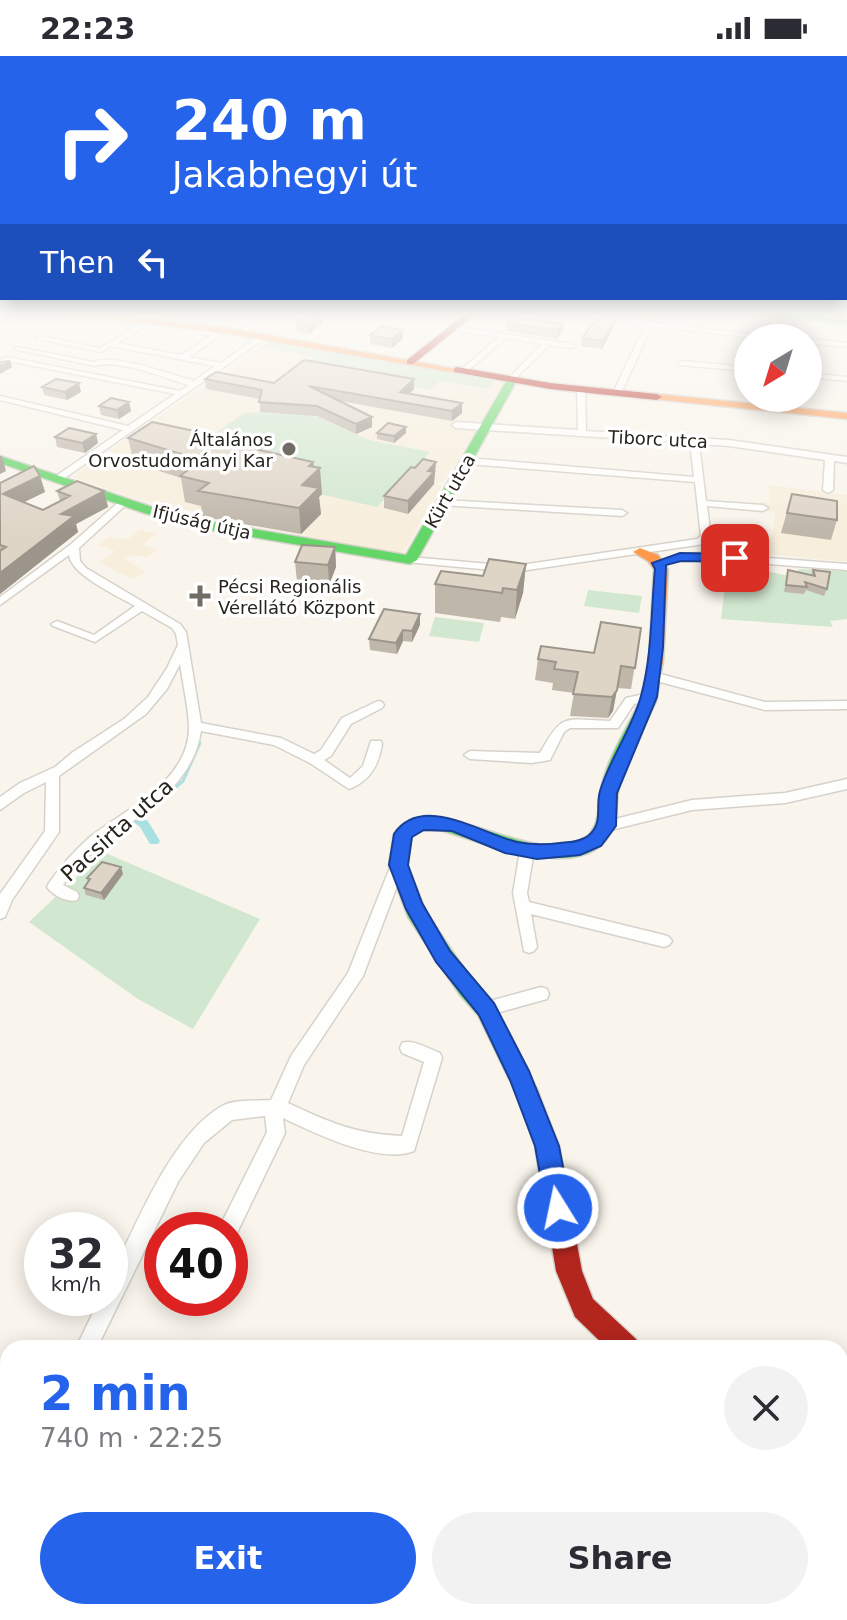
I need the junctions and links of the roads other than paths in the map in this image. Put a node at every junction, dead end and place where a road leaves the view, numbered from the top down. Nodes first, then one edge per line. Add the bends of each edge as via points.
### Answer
1 (139, 385) edge
2 (192, 385) edge
3 (509, 385) edge
4 (546, 385) edge
5 (621, 385) edge
6 (581, 390) junction
7 (180, 393) junction
8 (617, 393) junction
9 (0, 398) edge
10 (734, 400) edge
11 (822, 411) edge
12 (847, 416) edge
13 (456, 425) dead end
14 (485, 428) junction
15 (128, 429) junction
16 (582, 435) junction
17 (694, 440) junction
18 (830, 458) junction
19 (0, 459) edge
20 (847, 460) edge
21 (468, 461) junction
22 (59, 478) junction
23 (698, 480) junction
24 (828, 490) dead end
25 (124, 502) junction
26 (443, 503) junction
27 (701, 503) junction
28 (763, 508) dead end
29 (622, 513) dead end
30 (74, 551) junction
31 (640, 552) junction
32 (410, 560) junction
33 (659, 563) junction
34 (847, 567) edge
35 (0, 602) edge
36 (143, 605) junction
37 (57, 624) dead end
38 (183, 646) junction
39 (653, 676) junction
40 (649, 697) junction
41 (378, 705) dead end
42 (847, 705) edge
43 (195, 726) junction
44 (376, 744) dead end
45 (470, 755) dead end
46 (315, 760) junction
47 (53, 773) junction
48 (847, 784) edge
49 (0, 805) edge
50 (607, 826) junction
51 (527, 851) junction
52 (398, 865) junction
53 (72, 896) dead end
54 (521, 906) junction
55 (0, 913) edge
56 (664, 941) dead end
57 (529, 947) dead end
58 (541, 994) dead end
59 (486, 1009) junction
60 (408, 1048) dead end
61 (278, 1107) junction
62 (237, 1212) edge
63 (90, 1340) edge
64 (618, 1340) edge

1 - 7 street
2 - 7 street
3 - 14 street, Kürt utca
4 - 6 street
5 - 8 street
6 - 8 street
6 - 16 street
7 - 15 street
8 - 10 street
9 - 15 street
11 - 12 street
13 - 14 street, Tiborc utca
14 - 16 street, Tiborc utca
14 - 21 street, Kürt utca
15 - 22 street
16 - 17 street, Tiborc utca
17 - 18 street, Tiborc utca
17 - 23 street
18 - 20 street, Tiborc utca
18 - 24 street
19 - 22 street, Ifjúság útja
21 - 23 street
21 - 26 street, Kürt utca
22 - 25 street, Ifjúság útja
23 - 27 street
25 - 30 street
25 - 32 street, Ifjúság útja via 217,528
26 - 29 street
26 - 32 street, Kürt utca
27 - 28 street
27 - 31 street via 706,537 700,542
30 - 35 street via 61,554
30 - 36 street, Pacsirta utca via 82,570
31 - 32 street via 514,569
31 - 33 street
33 - 34 street via 702,556
33 - 39 street
36 - 37 street via 95,639
36 - 38 street, Pacsirta utca via 176,626
38 - 43 street, Pacsirta utca
38 - 47 street via 149,707
39 - 40 street
39 - 42 street via 765,706
40 - 45 street via 630,701 614,725 567,724 545,757
40 - 50 street via 608,793
41 - 46 street via 346,721 326,753
43 - 46 street via 277,741
43 - 53 street, Pacsirta utca via 195,742 183,770 61,874 54,887
44 - 46 street via 374,760 349,784
47 - 49 street via 18,787
47 - 55 street via 52,832
48 - 50 street via 785,798 692,805
50 - 51 street via 580,848
51 - 52 street via 454,825 421,823 403,834
51 - 54 street
52 - 59 street via 431,939
52 - 61 street via 355,976 297,1061
54 - 56 street
54 - 57 street
58 - 59 street
59 - 64 street via 547,1146 575,1287 584,1308
60 - 61 street via 434,1058 408,1145 339,1135
61 - 62 street via 276,1133
61 - 63 street via 228,1112 198,1137 171,1176

